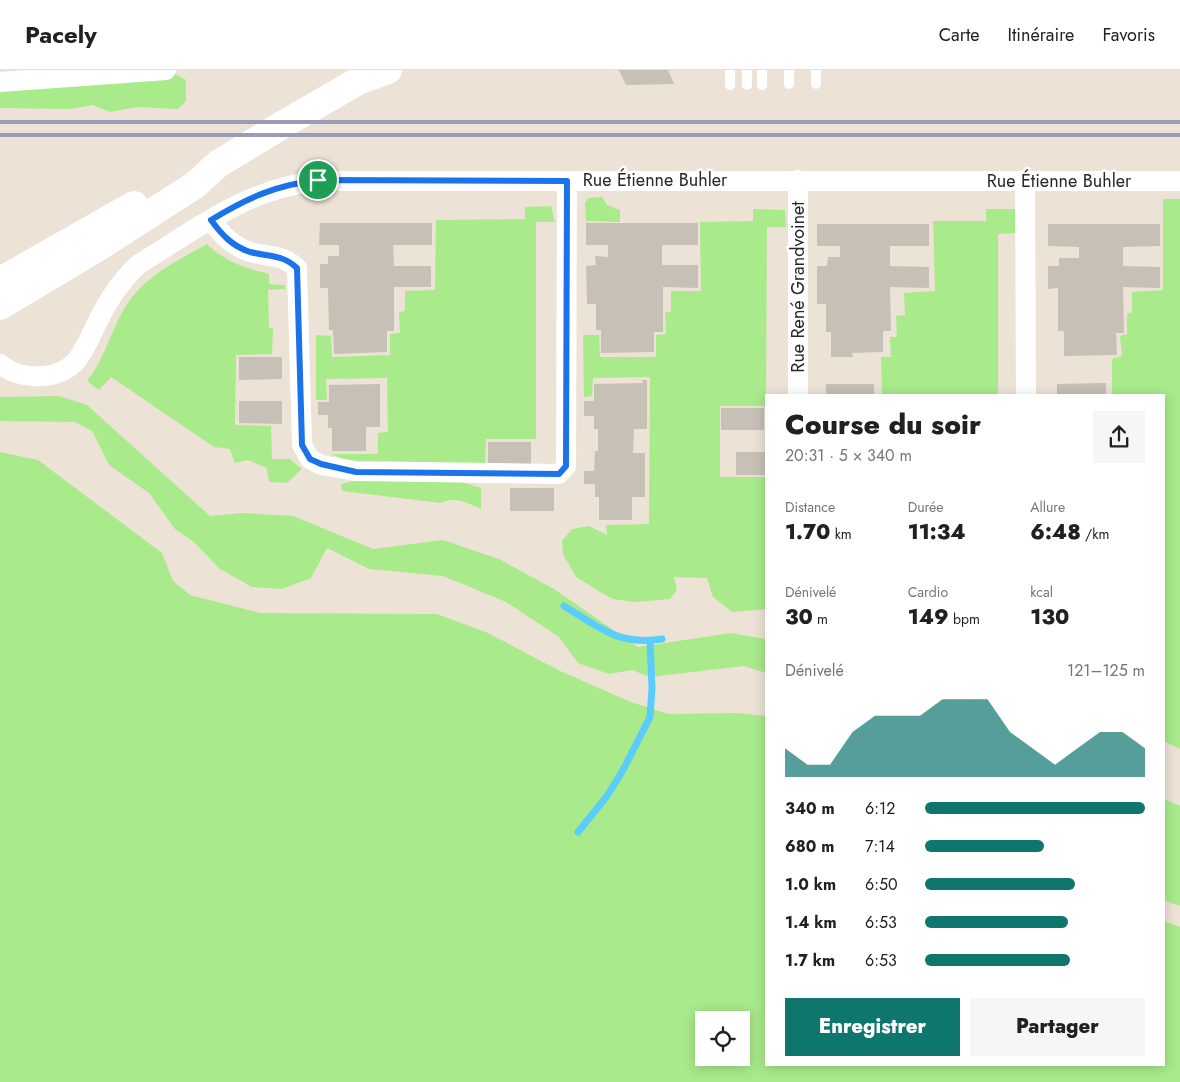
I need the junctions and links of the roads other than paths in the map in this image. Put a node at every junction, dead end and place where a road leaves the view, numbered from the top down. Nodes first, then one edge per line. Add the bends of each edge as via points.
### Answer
1 (166, 70) edge
2 (388, 70) edge
3 (730, 70) edge
4 (747, 70) edge
5 (762, 70) edge
6 (788, 70) edge
7 (816, 70) edge
8 (356, 75) edge
9 (0, 82) edge
10 (789, 84) dead end
11 (816, 84) dead end
12 (730, 85) dead end
13 (747, 85) dead end
14 (762, 85) dead end
15 (218, 164) junction
16 (798, 180) junction
17 (1025, 180) junction
18 (567, 181) junction
19 (1180, 181) edge
20 (211, 220) junction
21 (95, 225) junction
22 (0, 281) edge
23 (0, 294) edge
24 (0, 306) edge
25 (0, 364) edge
26 (798, 394) edge
27 (1026, 394) edge

1 - 9 street
2 - 8 street
3 - 12 lane
4 - 13 lane
5 - 14 lane
6 - 10 lane
7 - 11 lane
8 - 15 street
15 - 21 street via 191,174
15 - 24 street via 195,185
16 - 17 street, Rue Étienne Buhler
16 - 18 street, Rue Étienne Buhler
16 - 26 street, Rue René Grandvoinet
17 - 19 street, Rue Étienne Buhler
17 - 27 street
18 - 20 street, Rue Étienne Buhler via 310,181 257,194
18 - 20 street via 566,466 559,474 356,472 310,459 302,445 297,268 287,259 238,247 227,240
20 - 25 street, Rue Étienne Buhler via 128,274 76,361 64,370 40,377 27,376
21 - 22 street
21 - 23 street via 82,244

